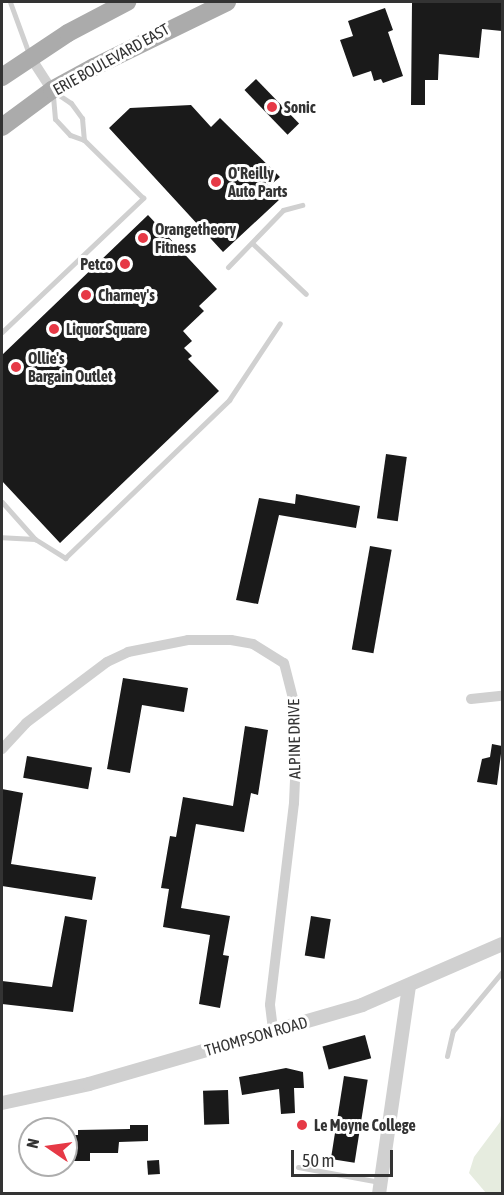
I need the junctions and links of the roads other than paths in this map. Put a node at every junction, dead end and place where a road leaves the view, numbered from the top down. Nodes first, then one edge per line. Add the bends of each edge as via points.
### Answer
1 (10, 2) edge
2 (127, 2) edge
3 (227, 2) edge
4 (31, 58) junction
5 (2, 76) edge
6 (52, 90) junction
7 (2, 127) edge
8 (84, 140) junction
9 (302, 205) dead end
10 (252, 243) junction
11 (228, 267) dead end
12 (306, 294) dead end
13 (280, 323) dead end
14 (2, 332) edge
15 (2, 502) edge
16 (2, 537) edge
17 (35, 539) junction
18 (502, 696) edge
19 (471, 699) dead end
20 (2, 749) edge
21 (502, 946) edge
22 (502, 972) edge
23 (409, 986) junction
24 (273, 1031) junction
25 (447, 1056) dead end
26 (2, 1103) edge
27 (298, 1167) dead end
28 (380, 1188) edge

1 - 4 lane
2 - 4 main road
3 - 6 main road, ERIE BOULEVARD EAST via 146,39
4 - 5 main road
4 - 6 street
6 - 7 main road, ERIE BOULEVARD EAST
6 - 8 lane via 71,103 82,118
6 - 8 lane via 55,119 70,135
8 - 14 lane via 143,198
9 - 10 lane via 284,210
10 - 11 lane
10 - 12 lane
13 - 17 lane via 229,400 65,558
15 - 17 lane
16 - 17 lane
18 - 19 street
20 - 24 street, ALPINE DRIVE via 26,723 107,662 128,652 178,641 231,639 253,644 284,663 296,710 296,757 270,1005
21 - 23 street, THOMPSON ROAD
22 - 25 lane via 453,1030
23 - 24 street, THOMPSON ROAD
23 - 28 street
24 - 26 street, THOMPSON ROAD via 89,1084
27 - 28 lane

